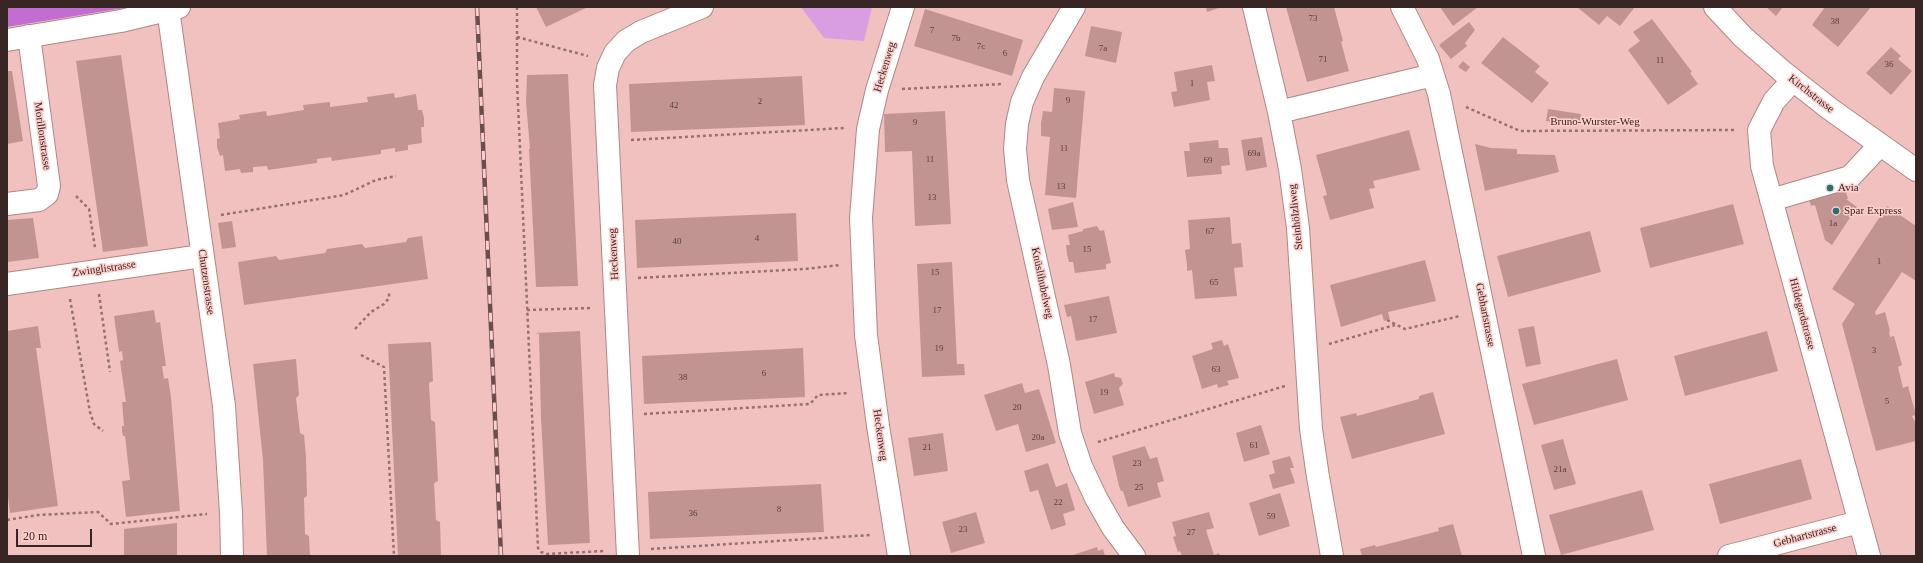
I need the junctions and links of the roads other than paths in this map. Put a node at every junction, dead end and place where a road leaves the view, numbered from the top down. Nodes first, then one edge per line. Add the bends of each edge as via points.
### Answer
1 (702, 7) edge
2 (903, 7) edge
3 (1074, 7) edge
4 (1254, 7) edge
5 (1402, 7) edge
6 (1715, 7) edge
7 (173, 8) edge
8 (29, 36) junction
9 (7, 40) edge
10 (1793, 80) junction
11 (1436, 85) junction
12 (1279, 112) junction
13 (1880, 145) junction
14 (1916, 170) edge
15 (1771, 200) junction
16 (7, 204) edge
17 (202, 256) junction
18 (7, 284) edge
19 (1859, 522) junction
20 (628, 553) edge
21 (232, 556) edge
22 (899, 556) edge
23 (1134, 556) edge
24 (1332, 556) edge
25 (1534, 556) edge
26 (1729, 556) edge
27 (1868, 556) edge

1 - 20 street, Heckenweg via 641,32 626,41 615,53 605,85
2 - 22 street, Heckenweg via 877,90 868,129 861,218 866,334
3 - 23 street, Knüslihubelweg via 1033,77 1022,102 1015,150 1018,180 1059,366 1070,433 1081,466 1096,498 1113,528
4 - 12 street
5 - 11 street via 1420,41
6 - 10 street, Kirchstrasse via 1743,37
7 - 8 street via 121,21
7 - 17 street, Chutzenstrasse
8 - 9 street
8 - 16 street, Morillonstrasse via 49,186 47,194 38,200
10 - 13 street, Kirchstrasse
10 - 15 street, Hildegardstrasse via 1774,101 1759,130 1762,166
11 - 12 street
11 - 25 street, Gebhartstrasse
12 - 24 street, Steinhölzliweg via 1298,228 1311,429
13 - 14 street, Kirchstrasse
13 - 15 street via 1850,177
15 - 19 street, Hildegardstrasse
17 - 18 street, Zwinglistrasse via 98,278
17 - 21 street, Chutzenstrasse via 224,406
19 - 26 street, Gebhartstrasse
19 - 27 street, Hildegardstrasse

